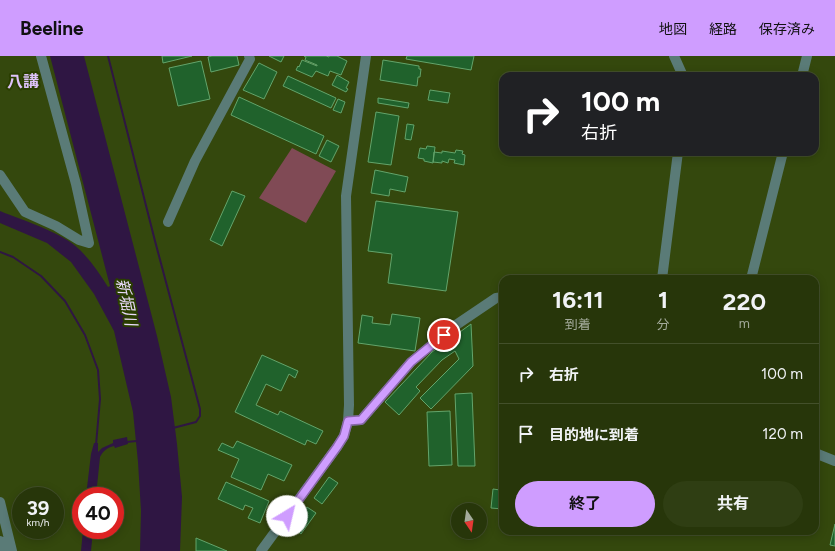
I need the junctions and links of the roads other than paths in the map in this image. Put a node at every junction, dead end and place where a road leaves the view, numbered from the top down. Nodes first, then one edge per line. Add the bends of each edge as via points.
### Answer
1 (41, 56) edge
2 (249, 56) edge
3 (366, 56) edge
4 (674, 56) edge
5 (807, 56) edge
6 (681, 72) edge
7 (803, 72) edge
8 (677, 156) edge
9 (782, 156) edge
10 (0, 175) edge
11 (168, 222) dead end
12 (663, 275) edge
13 (752, 275) edge
14 (499, 298) edge
15 (348, 421) junction
16 (819, 454) edge
17 (835, 461) edge
18 (0, 502) edge
19 (0, 541) edge
20 (2, 551) edge
21 (12, 551) edge
22 (261, 551) edge

1 - 10 street via 76,184 89,243 78,240 56,226 25,212
2 - 11 street via 250,59 194,161
3 - 15 street via 346,196
4 - 6 street
5 - 7 street
8 - 12 street
9 - 13 street
14 - 15 street via 456,325 411,362 361,420
15 - 22 street via 344,436 337,447
16 - 17 street
18 - 21 street
19 - 20 street

